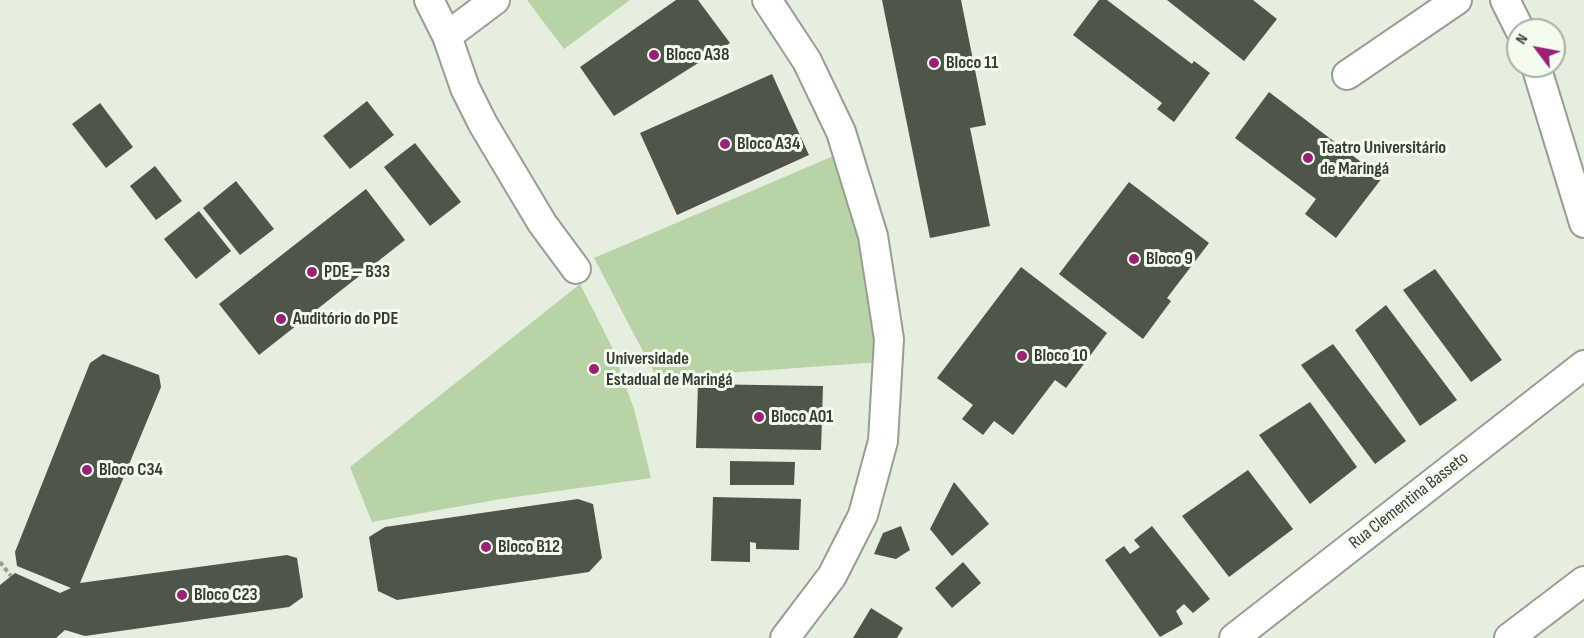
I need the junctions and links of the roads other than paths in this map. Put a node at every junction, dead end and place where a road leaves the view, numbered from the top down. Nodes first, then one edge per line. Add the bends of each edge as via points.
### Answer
1 (429, 0) edge
2 (495, 0) edge
3 (767, 0) edge
4 (1457, 0) edge
5 (1505, 0) edge
6 (1514, 18) edge
7 (447, 36) junction
8 (1347, 75) dead end
9 (1540, 78) edge
10 (1584, 223) edge
11 (576, 269) dead end
12 (1584, 365) edge
13 (1584, 581) edge
14 (786, 638) edge
15 (1234, 638) edge
16 (1509, 638) edge

1 - 7 street
2 - 7 street
3 - 14 street via 807,61 841,132 873,236 889,339 883,441 863,515 831,576
4 - 8 street
5 - 6 street
7 - 11 street via 465,88 483,124 542,223
9 - 10 street
12 - 15 street, Rua Clementina Basseto
13 - 16 street

